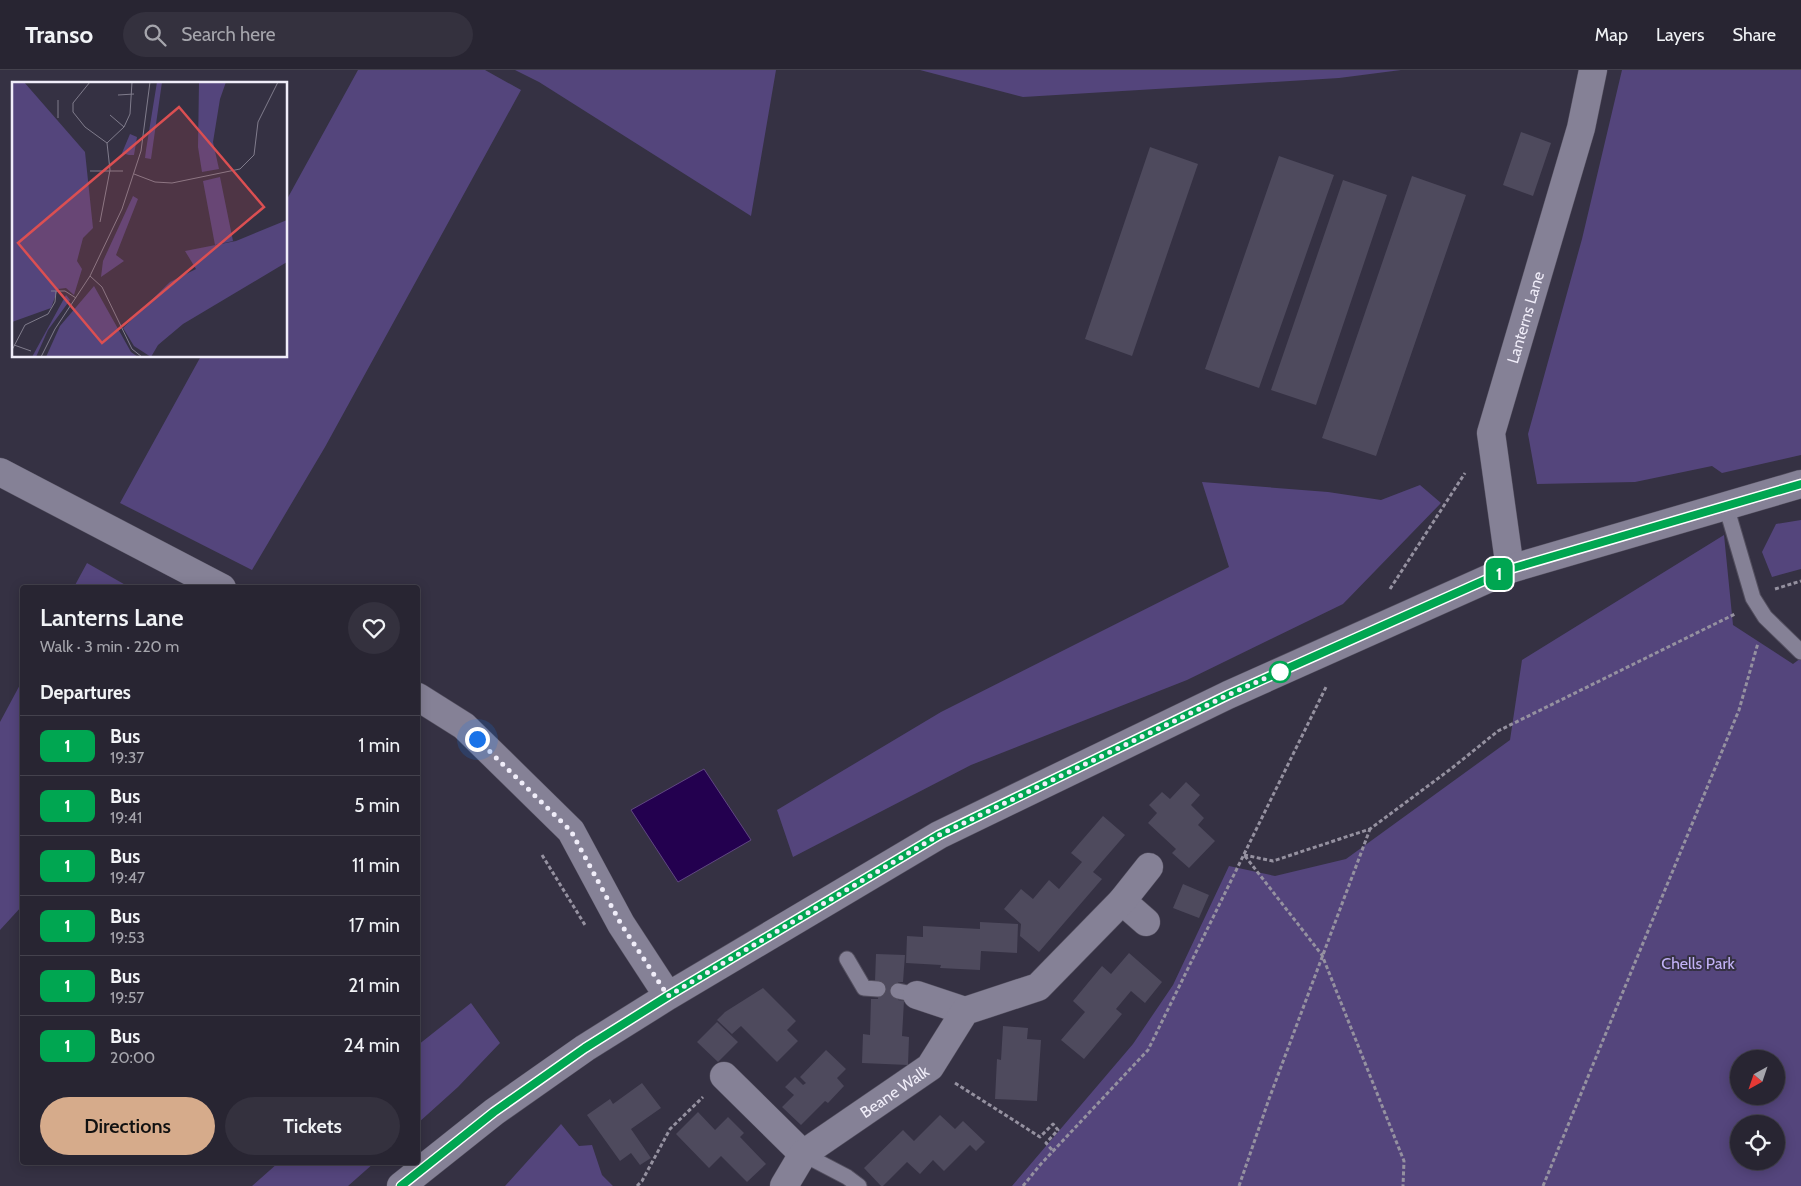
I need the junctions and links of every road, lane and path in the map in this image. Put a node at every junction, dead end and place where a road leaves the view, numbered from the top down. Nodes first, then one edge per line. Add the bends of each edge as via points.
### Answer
1 (1593, 70) edge
2 (1491, 433) junction
3 (0, 472) edge
4 (1801, 484) edge
5 (1726, 506) junction
6 (1510, 569) junction
7 (216, 585) edge
8 (1390, 588) dead end
9 (1753, 598) junction
10 (1766, 617) junction
11 (1801, 652) edge
12 (1328, 683) dead end
13 (420, 698) edge
14 (1370, 829) junction
15 (542, 854) dead end
16 (1244, 856) junction
17 (1149, 867) dead end
18 (1122, 901) junction
19 (1146, 922) dead end
20 (585, 926) dead end
21 (1322, 955) junction
22 (846, 959) dead end
23 (878, 989) dead end
24 (907, 993) dead end
25 (668, 996) junction
26 (965, 1011) junction
27 (930, 1067) junction
28 (724, 1076) joint
29 (1054, 1152) junction
30 (803, 1154) junction
31 (401, 1186) edge
32 (637, 1186) edge
33 (784, 1186) edge
34 (859, 1186) edge
35 (1023, 1186) edge
36 (1239, 1186) edge
37 (1403, 1186) edge
38 (1543, 1186) edge

1 - 2 street, Lanterns Lane via 1581,128
2 - 6 street, Lanterns Lane
2 - 8 path
3 - 7 street
4 - 5 street
5 - 6 street
5 - 9 lane
6 - 25 street via 1228,695 939,835
9 - 10 lane
9 - 14 path via 1734,615 1498,731
10 - 11 lane
10 - 38 path via 1739,710
12 - 16 path
13 - 25 street via 464,726 571,831 621,924
14 - 16 path via 1273,861
14 - 21 path
15 - 20 path
16 - 21 path
16 - 29 path via 1148,1050
17 - 18 street
18 - 19 street
18 - 26 street via 1038,987
21 - 36 path
21 - 37 path via 1404,1161
22 - 23 lane via 864,988
24 - 26 street
25 - 31 street via 585,1048 494,1112
26 - 27 street, Beane Walk
27 - 29 path via 1040,1137 1053,1124 1058,1130 1046,1142
27 - 30 street, Beane Walk
28 - 30 street
28 - 32 path via 670,1129
29 - 35 path
30 - 33 street, Beane Walk
30 - 34 lane

